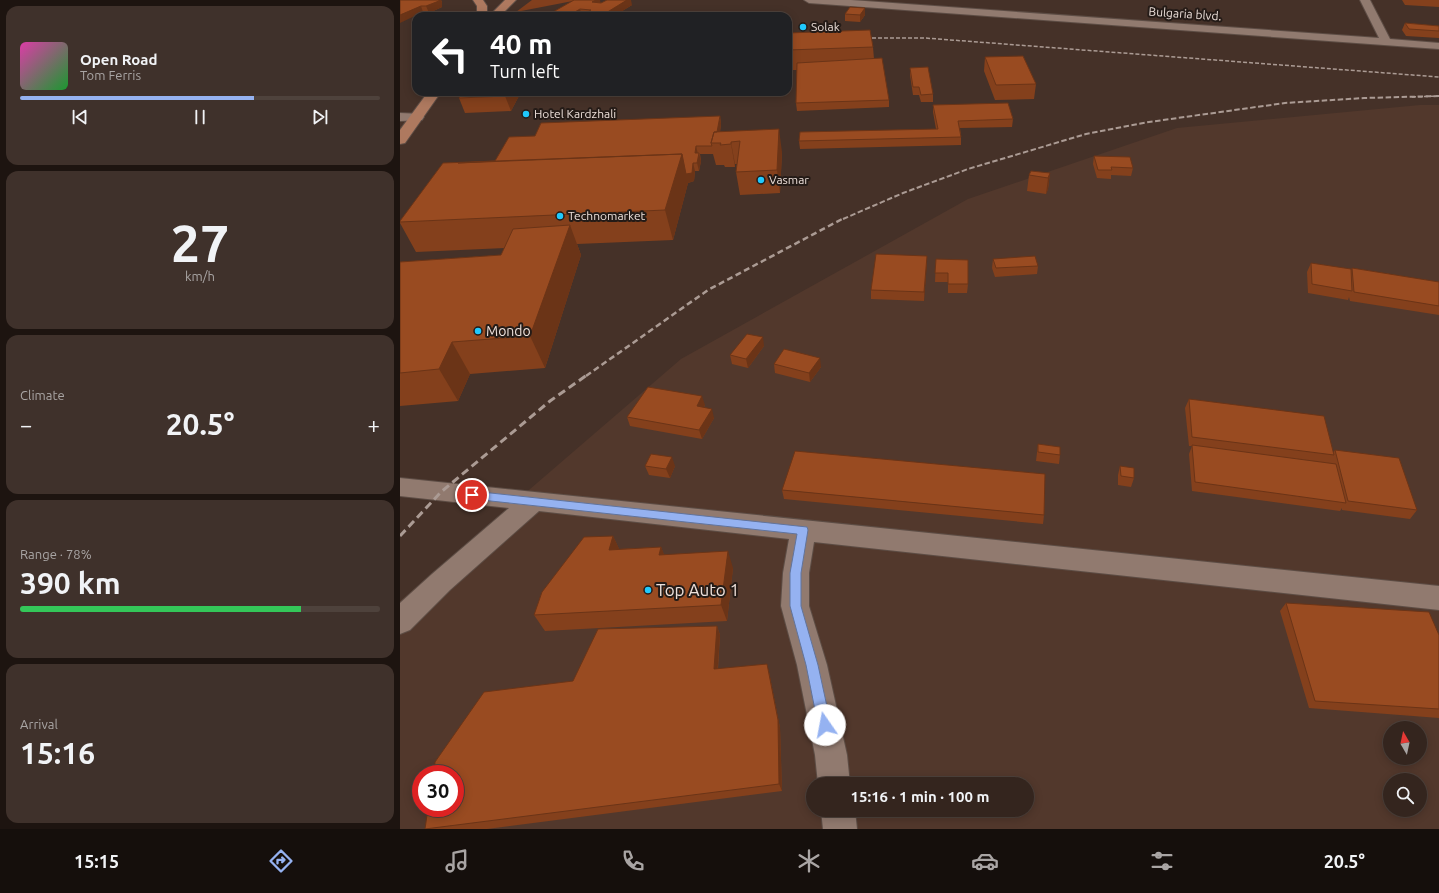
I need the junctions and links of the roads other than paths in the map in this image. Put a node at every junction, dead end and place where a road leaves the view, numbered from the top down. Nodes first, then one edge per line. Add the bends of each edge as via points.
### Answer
1 (478, 0) edge
2 (511, 0) edge
3 (809, 0) edge
4 (1365, 0) edge
5 (482, 12) edge
6 (498, 12) edge
7 (1386, 42) junction
8 (1439, 46) edge
9 (432, 96) edge
10 (400, 117) edge
11 (417, 117) junction
12 (400, 140) edge
13 (400, 487) edge
14 (533, 502) junction
15 (803, 530) junction
16 (1439, 598) edge
17 (400, 621) edge
18 (833, 777) edge
19 (839, 817) edge
20 (840, 829) edge

1 - 5 main road
2 - 6 main road
3 - 7 street, Bulgaria blvd.
4 - 7 street
7 - 8 street, Bulgaria blvd.
9 - 11 main road
10 - 11 street
11 - 12 main road
13 - 14 street
14 - 15 street
14 - 17 street
15 - 16 street
15 - 18 street via 796,573 795,606 812,665
19 - 20 street

